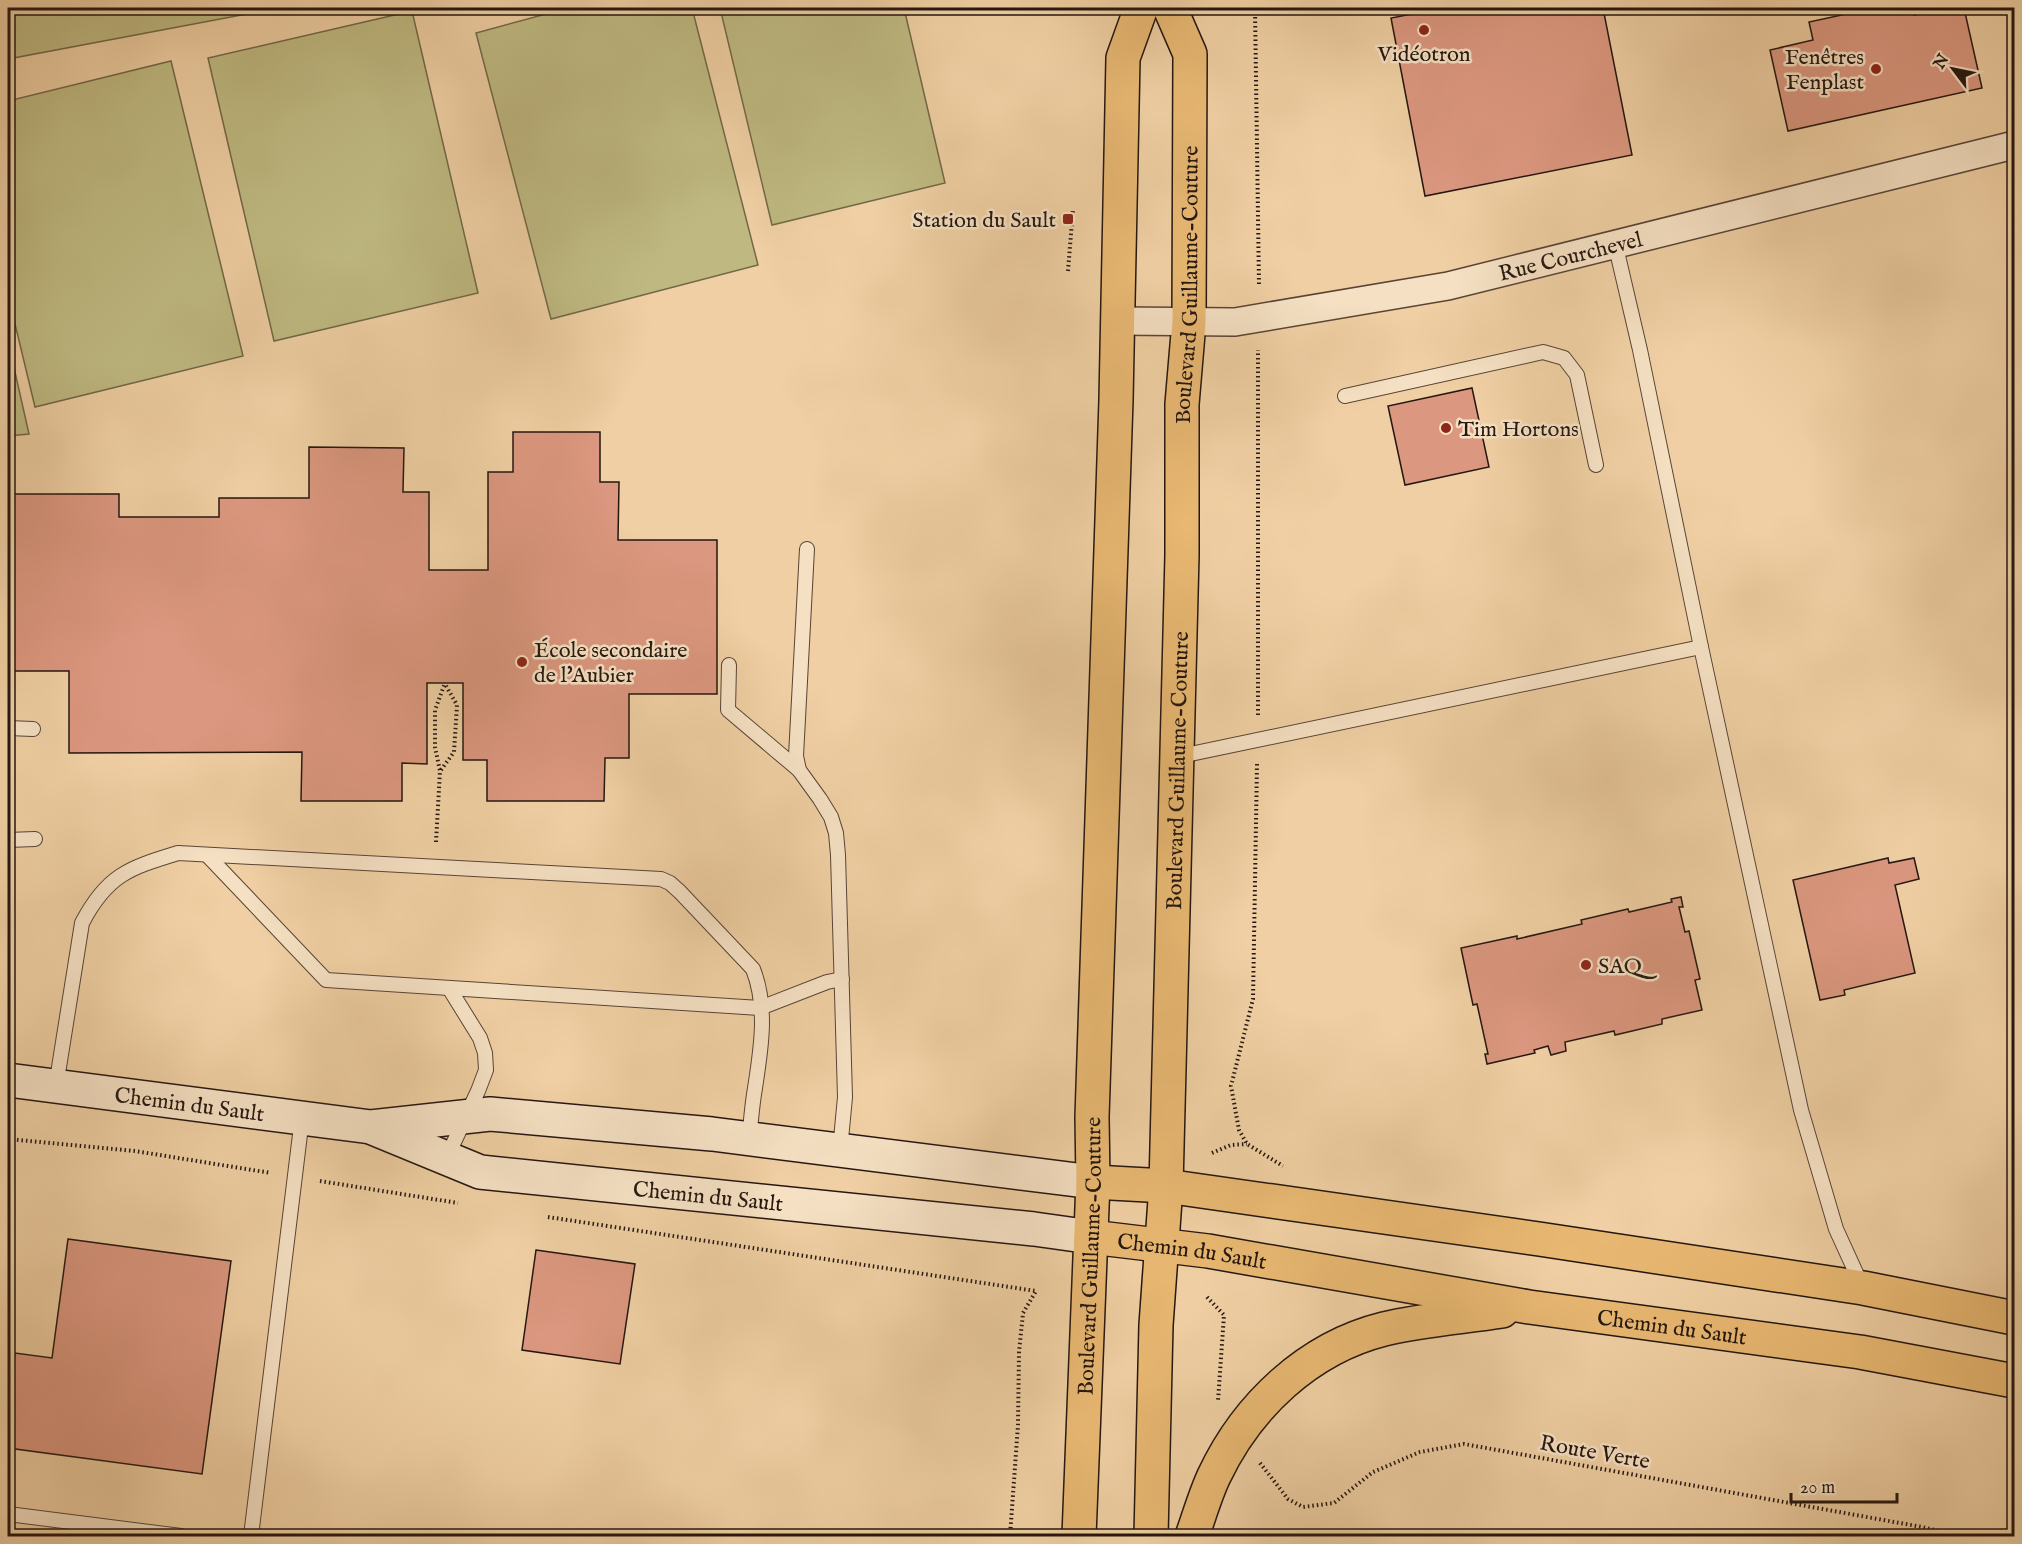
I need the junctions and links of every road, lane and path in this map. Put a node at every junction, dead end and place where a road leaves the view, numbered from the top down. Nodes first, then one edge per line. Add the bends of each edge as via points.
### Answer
1 (1141, 8) edge
2 (1170, 8) edge
3 (1255, 8) edge
4 (2014, 145) edge
5 (1073, 209) dead end
6 (1615, 243) junction
7 (1259, 267) dead end
8 (1068, 271) dead end
9 (1118, 321) junction
10 (1189, 322) junction
11 (1345, 396) dead end
12 (1596, 465) dead end
13 (807, 549) dead end
14 (1701, 647) junction
15 (729, 665) dead end
16 (8, 728) edge
17 (33, 729) dead end
18 (1176, 757) junction
19 (799, 770) junction
20 (440, 771) junction
21 (437, 821) dead end
22 (35, 839) dead end
23 (8, 840) edge
24 (207, 855) junction
25 (842, 979) junction
26 (449, 988) junction
27 (760, 1008) junction
28 (8, 1080) edge
29 (56, 1086) junction
30 (1231, 1086) dead end
31 (467, 1116) junction
32 (302, 1118) junction
33 (371, 1127) junction
34 (8, 1139) edge
35 (749, 1139) junction
36 (1246, 1144) junction
37 (840, 1150) junction
38 (1212, 1153) dead end
39 (446, 1159) junction
40 (1280, 1163) dead end
41 (295, 1177) junction
42 (1093, 1182) junction
43 (1166, 1186) junction
44 (465, 1204) dead end
45 (547, 1217) dead end
46 (1091, 1237) junction
47 (1162, 1244) junction
48 (1863, 1288) junction
49 (1207, 1297) dead end
50 (1529, 1307) junction
51 (2014, 1318) edge
52 (2014, 1382) edge
53 (1218, 1403) dead end
54 (1256, 1459) dead end
55 (8, 1514) edge
56 (181, 1536) edge
57 (251, 1536) edge
58 (1010, 1536) edge
59 (1079, 1536) edge
60 (1151, 1536) edge
61 (1192, 1536) edge
62 (1960, 1536) edge

1 - 9 main road, Boulevard Guillaume-Couture via 1123,58
2 - 10 main road, Boulevard Guillaume-Couture via 1190,54
3 - 7 path
4 - 6 street, Rue Courchevel
5 - 8 path
6 - 10 street, Rue Courchevel via 1437,288 1258,319
6 - 14 lane
9 - 10 street, Rue Courchevel
9 - 42 main road, Boulevard Guillaume-Couture
10 - 18 main road, Boulevard Guillaume-Couture via 1182,404
11 - 12 lane via 1543,352 1564,358 1577,375
13 - 19 lane via 796,756
14 - 18 lane
14 - 48 lane via 1801,1110 1836,1229
15 - 19 lane via 728,710
16 - 17 lane
18 - 43 main road, Boulevard Guillaume-Couture
19 - 25 lane via 831,817 836,833
20 - 20 path via 454,752 457,705 445,683 435,710 435,747
20 - 21 path
22 - 23 lane
24 - 26 lane via 326,980
24 - 27 lane via 661,879 680,892 753,969
24 - 29 lane via 178,853 138,865 108,884 91,905 82,922
25 - 27 lane
25 - 37 lane via 845,1097
26 - 27 lane
26 - 31 lane via 480,1038 484,1053 486,1070
27 - 35 lane via 762,1044
28 - 29 street, Chemin du Sault
29 - 32 street, Chemin du Sault
30 - 36 path via 1239,1130
31 - 33 street, Chemin du Sault
31 - 35 street, Chemin du Sault via 490,1114
31 - 39 lane
32 - 33 street, Chemin du Sault
32 - 41 lane
33 - 39 street, Chemin du Sault
34 - 41 path via 135,1151
35 - 37 street, Chemin du Sault
36 - 38 path
36 - 40 path
37 - 42 street, Chemin du Sault
39 - 46 street, Chemin du Sault via 480,1172
41 - 44 path
41 - 57 lane
42 - 43 main road, Chemin du Sault
42 - 46 main road, Boulevard Guillaume-Couture
43 - 47 main road, Boulevard Guillaume-Couture
43 - 48 main road, Chemin du Sault
45 - 58 path via 1036,1291 1023,1313
46 - 47 main road, Chemin du Sault
46 - 59 main road, Boulevard Guillaume-Couture
47 - 50 main road, Chemin du Sault
47 - 60 main road, Boulevard Guillaume-Couture
48 - 51 main road, Chemin du Sault
49 - 53 path via 1224,1315
50 - 52 main road, Chemin du Sault via 1860,1352
50 - 61 main road via 1384,1329 1344,1343 1301,1367 1267,1397 1237,1436 1214,1477
54 - 62 path, Route Verte via 1288,1499 1303,1506 1334,1503 1373,1472 1420,1452 1464,1444
55 - 56 lane

